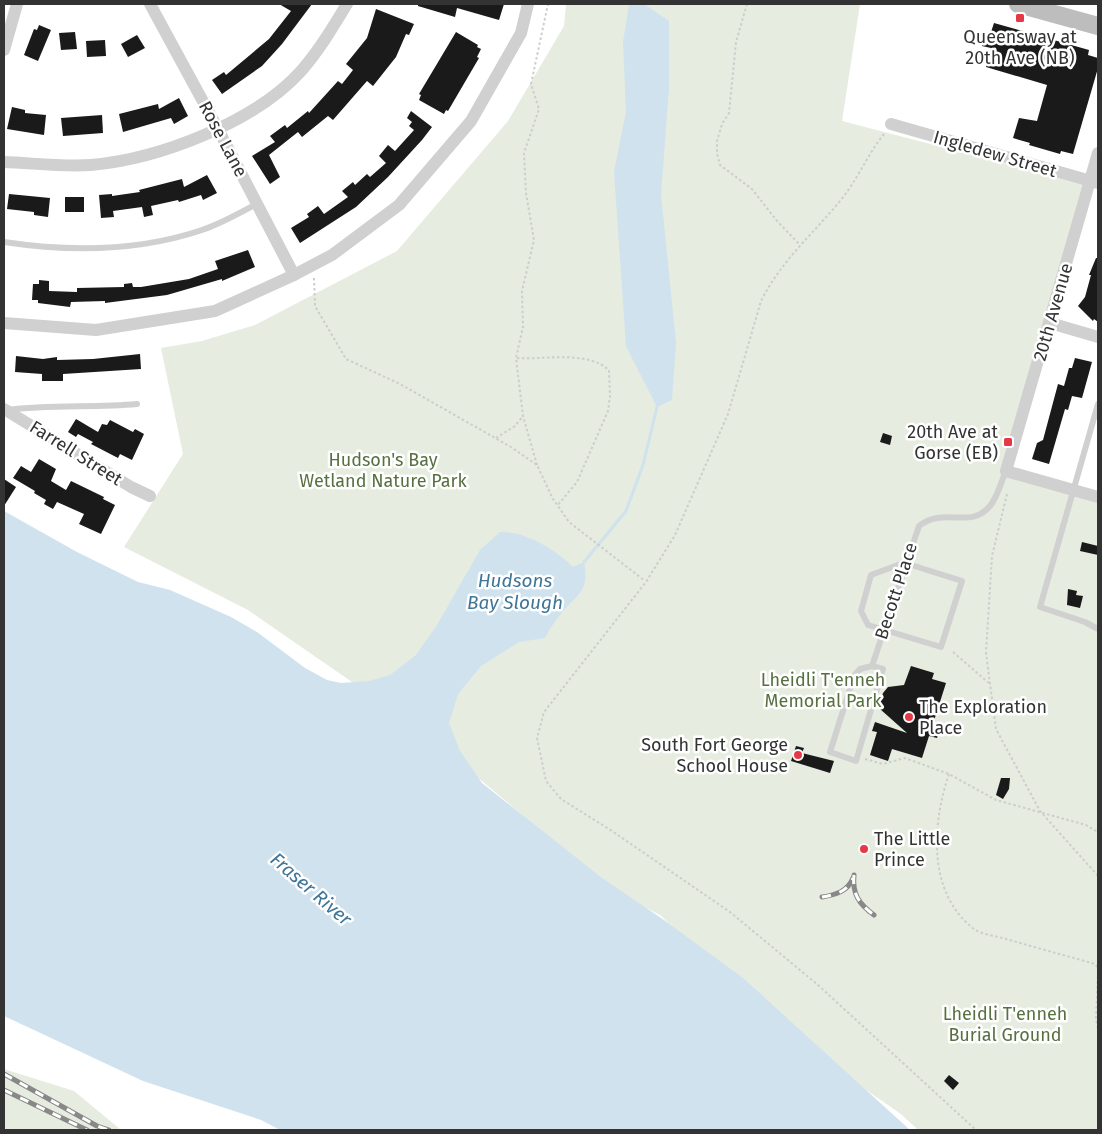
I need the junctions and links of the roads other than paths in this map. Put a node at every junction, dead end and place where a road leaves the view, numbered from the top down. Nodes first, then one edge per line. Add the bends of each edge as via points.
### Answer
1 (17, 4) edge
2 (150, 4) edge
3 (347, 4) edge
4 (528, 4) edge
5 (1018, 4) edge
6 (1098, 26) edge
7 (4, 50) edge
8 (892, 124) road end
9 (218, 129) junction
10 (1098, 153) edge
11 (4, 162) edge
12 (1094, 182) edge
13 (258, 204) junction
14 (4, 242) edge
15 (294, 275) junction
16 (4, 323) edge
17 (1050, 323) junction
18 (1098, 337) edge
19 (136, 404) dead end
20 (1098, 404) edge
21 (5, 409) edge
22 (1097, 415) edge
23 (1006, 471) junction
24 (1073, 490) junction
25 (150, 496) dead end
26 (1098, 497) edge
27 (906, 562) junction
28 (1098, 629) edge
29 (884, 630) junction
30 (872, 666) junction

1 - 7 street
2 - 9 street, Rose Lane
3 - 9 street via 301,71 271,97
4 - 15 street via 521,33 471,122 399,205 332,255
5 - 6 main road
8 - 12 street, Ingledew Street
9 - 11 street via 168,149 127,160 90,165
9 - 13 street, Rose Lane
10 - 12 street, 20th Avenue
12 - 17 street, 20th Avenue
13 - 14 lane via 204,230 146,245 71,249
13 - 15 street, Rose Lane
15 - 16 street via 206,313 96,330
17 - 18 street
17 - 23 street, 20th Avenue
19 - 21 lane
20 - 22 lane
21 - 25 street, Farrell Street
22 - 24 lane
23 - 24 street
23 - 27 lane, Becott Place via 997,494 983,513 973,517 935,516 919,526
24 - 26 street
24 - 28 lane via 1040,607
27 - 29 lane, Becott Place
27 - 29 lane via 872,575 861,611 868,625
27 - 29 lane via 962,581 941,647
29 - 30 lane, Becott Place
30 - 30 lane via 883,669 856,761 830,752 854,676 860,669

